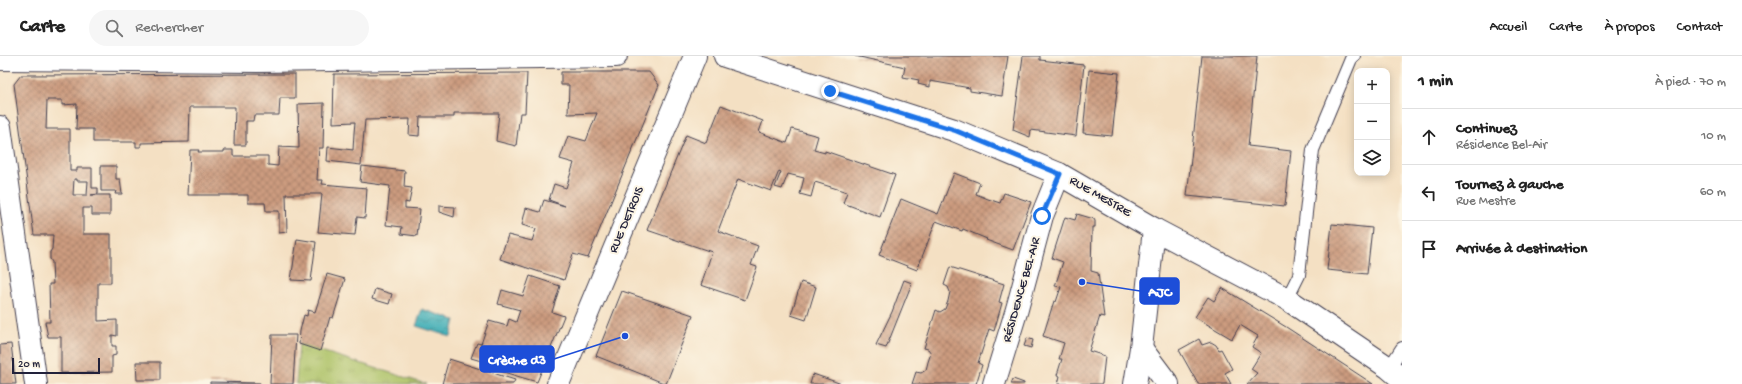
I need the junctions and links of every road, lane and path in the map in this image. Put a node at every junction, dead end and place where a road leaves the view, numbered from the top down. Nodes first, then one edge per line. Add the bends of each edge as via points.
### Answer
1 (616, 56) edge
2 (695, 56) edge
3 (725, 56) edge
4 (1354, 56) edge
5 (0, 59) edge
6 (0, 127) edge
7 (1060, 174) junction
8 (1154, 229) junction
9 (1287, 299) junction
10 (1141, 348) junction
11 (1402, 348) edge
12 (1395, 374) edge
13 (36, 384) edge
14 (558, 384) edge
15 (994, 384) edge
16 (1135, 384) edge
17 (1168, 384) edge

1 - 5 street via 258,61
2 - 14 street, RUE DETROIS
3 - 7 street, RUE MESTRE via 954,130
4 - 9 lane via 1313,150 1299,275
6 - 13 street
7 - 8 street, RUE MESTRE
7 - 15 street, RÉSIDENCE BEL-AIR via 1042,216 1018,309
8 - 9 street, RUE MESTRE
8 - 10 street
9 - 12 street, RUE MESTRE
10 - 16 street
10 - 17 street
11 - 12 lane

